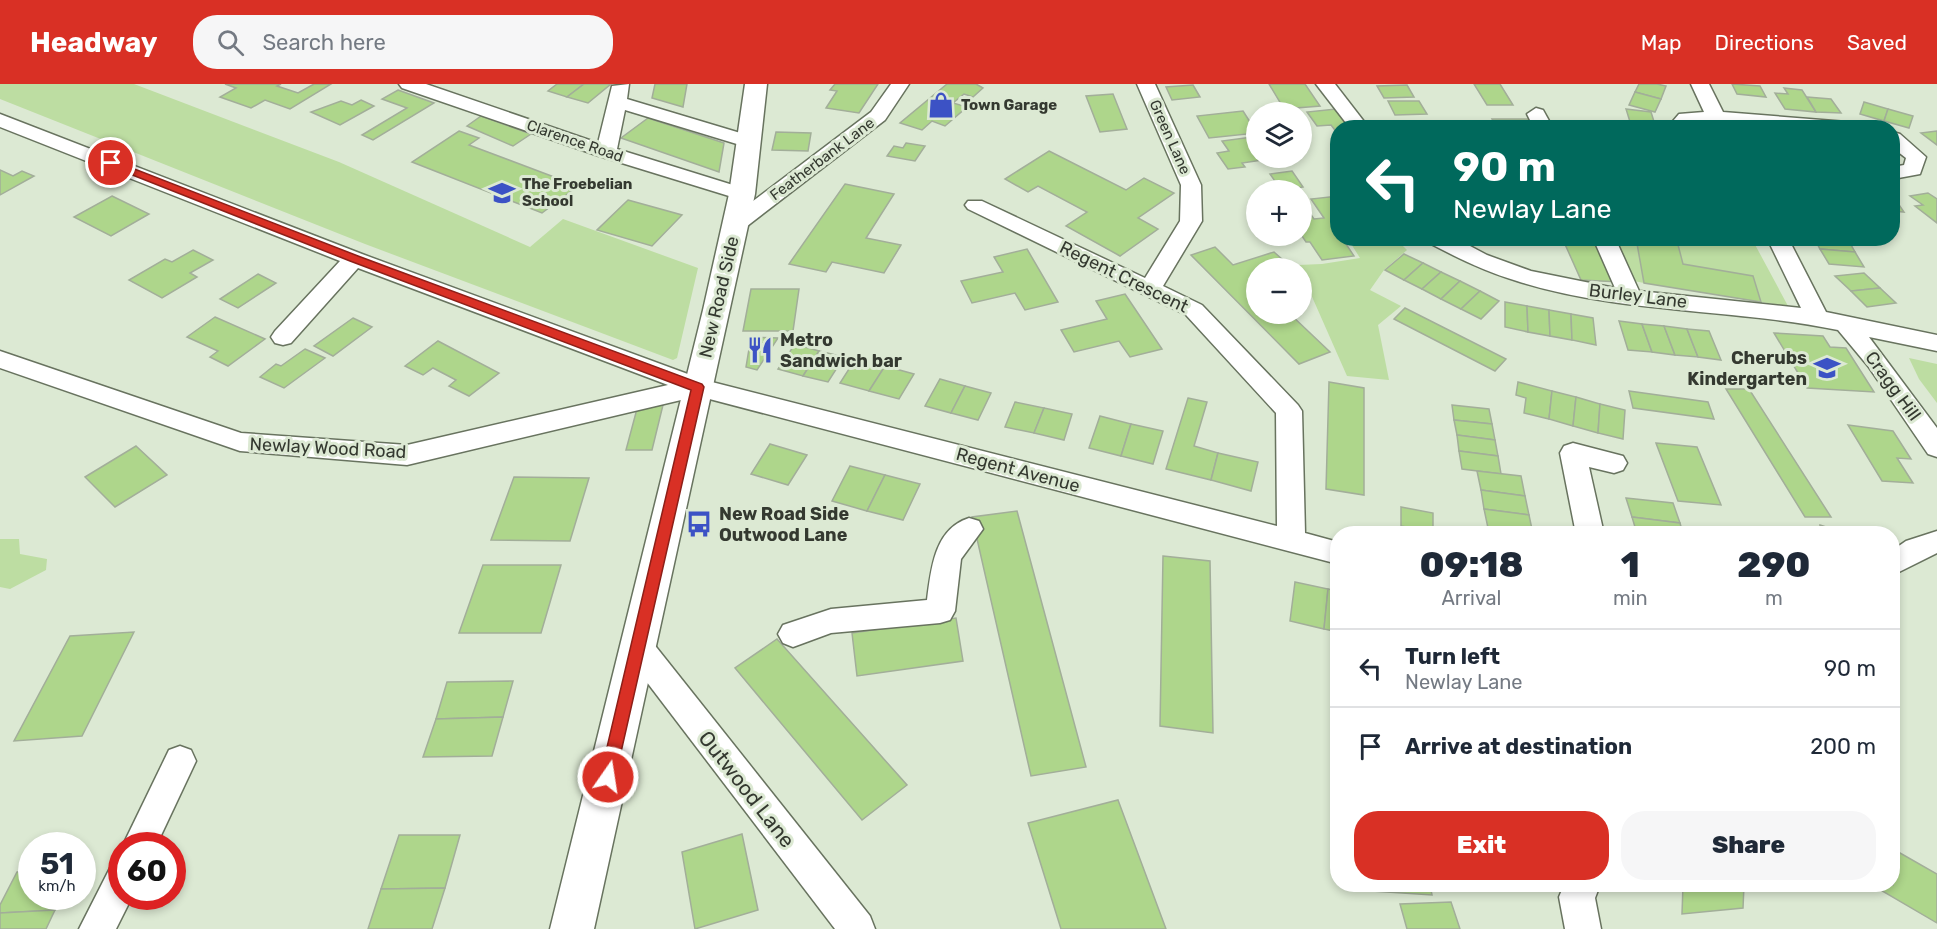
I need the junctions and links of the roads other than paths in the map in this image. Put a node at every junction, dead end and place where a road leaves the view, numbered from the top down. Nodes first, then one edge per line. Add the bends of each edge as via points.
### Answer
1 (408, 84) edge
2 (756, 84) edge
3 (900, 84) edge
4 (1146, 84) edge
5 (1325, 84) edge
6 (1700, 84) edge
7 (619, 93) edge
8 (0, 120) edge
9 (1354, 120) edge
10 (1684, 120) edge
11 (1703, 120) edge
12 (1719, 120) edge
13 (750, 142) junction
14 (1900, 144) edge
15 (606, 152) junction
16 (1900, 172) edge
17 (742, 194) junction
18 (975, 205) dead end
19 (735, 225) junction
20 (1449, 246) edge
21 (1608, 246) edge
22 (1781, 246) edge
23 (354, 259) junction
24 (1150, 288) junction
25 (1630, 296) junction
26 (1818, 318) junction
27 (1847, 326) junction
28 (283, 337) dead end
29 (1937, 343) edge
30 (0, 359) edge
31 (698, 387) junction
32 (1937, 447) edge
33 (1614, 463) dead end
34 (1588, 526) edge
35 (969, 528) dead end
36 (1291, 541) junction
37 (1937, 542) edge
38 (1330, 551) edge
39 (1900, 559) edge
40 (793, 634) dead end
41 (638, 647) junction
42 (180, 761) dead end
43 (145, 832) edge
44 (1579, 892) edge
45 (108, 907) edge
46 (97, 929) edge
47 (572, 929) edge
48 (856, 929) edge
49 (1583, 929) edge

1 - 15 street, Clarence Road
2 - 13 main road, New Road Side
3 - 19 street, Featherbank Lane via 878,116
4 - 24 street, Green Lane via 1191,185 1191,221
5 - 9 street
6 - 12 street
7 - 13 street
7 - 15 street
8 - 23 street, Regent Avenue
10 - 11 street
13 - 17 main road, New Road Side
14 - 16 street via 1916,157 1913,170
15 - 17 street, Clarence Road
17 - 19 main road, New Road Side
18 - 24 street, Regent Crescent
19 - 31 main road, New Road Side
20 - 25 street, Burley Lane via 1464,256 1518,274 1598,293
21 - 25 street
22 - 26 street
23 - 28 street
23 - 31 street, Regent Avenue
24 - 36 street, Regent Crescent via 1194,310 1289,411
25 - 26 street, Burley Lane
26 - 27 street, Burley Lane
27 - 29 street, Burley Lane
27 - 32 street, Cragg Hill
30 - 31 street, Newlay Wood Road via 240,442 408,455
31 - 36 street, Regent Avenue
31 - 41 main road, New Road Side
33 - 34 street via 1573,453
35 - 40 street via 947,556 940,611 831,621
36 - 38 street, Regent Avenue
37 - 39 street
41 - 47 main road, New Road Side
41 - 48 street, Outwood Lane
42 - 43 street
44 - 49 street
45 - 46 street

